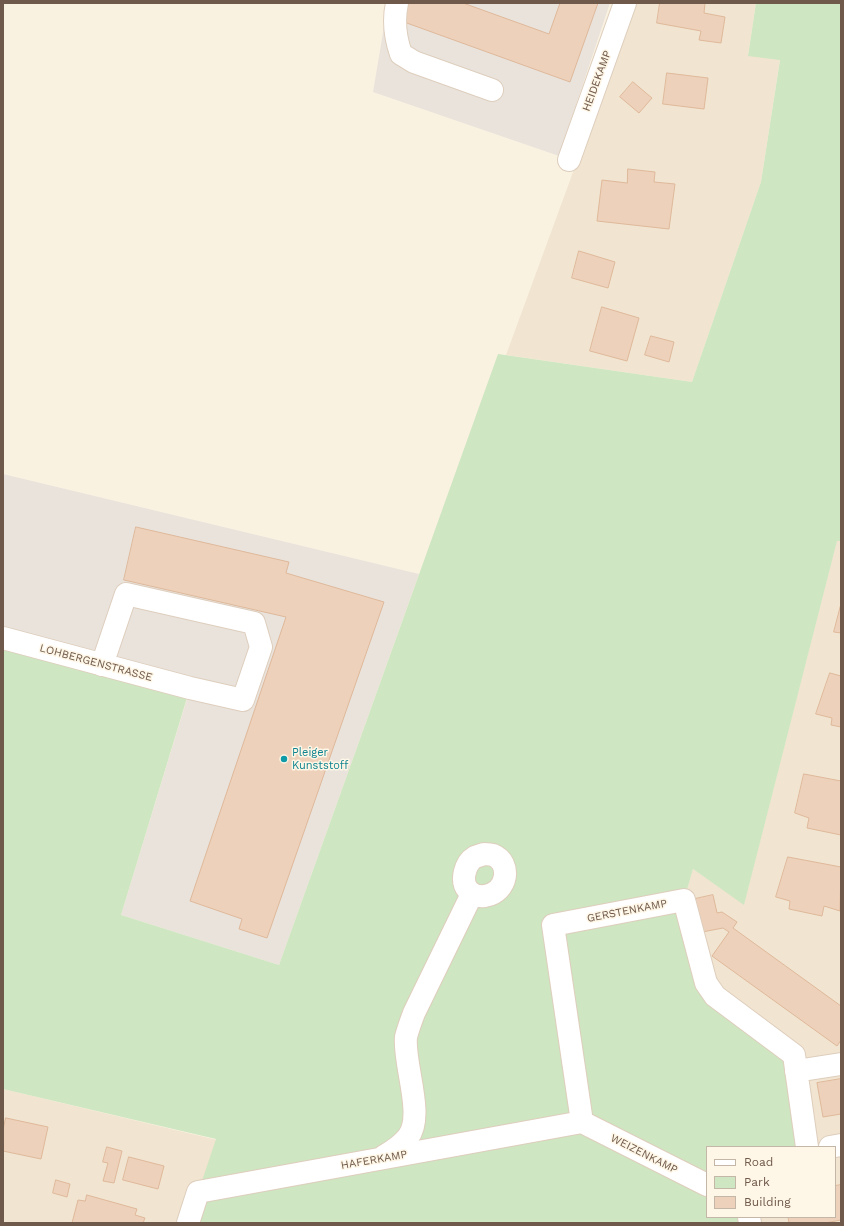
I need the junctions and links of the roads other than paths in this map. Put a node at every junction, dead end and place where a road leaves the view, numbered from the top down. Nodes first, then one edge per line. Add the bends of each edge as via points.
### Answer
1 (397, 3) edge
2 (625, 3) edge
3 (492, 90) dead end
4 (570, 160) dead end
5 (3, 638) edge
6 (102, 665) junction
7 (472, 894) dead end
8 (841, 1064) edge
9 (796, 1072) junction
10 (582, 1122) junction
11 (807, 1146) edge
12 (380, 1159) junction
13 (706, 1184) edge
14 (188, 1223) edge

1 - 3 street via 394,22 401,54 414,62
2 - 4 street, HEIDEKAMP
5 - 6 street, LOHBERGENSTRASSE
6 - 6 street, LOHBERGENSTRASSE via 243,700 261,647 254,623 126,594
7 - 12 street via 406,1037 414,1105 414,1121 409,1136 398,1148
8 - 9 street
9 - 10 street, GERSTENKAMP via 794,1055 715,996 706,983 684,900 553,925
9 - 11 street, GERSTENKAMP
10 - 12 street, HAFERKAMP
10 - 13 street, WEIZENKAMP
12 - 14 street, HAFERKAMP via 198,1192

